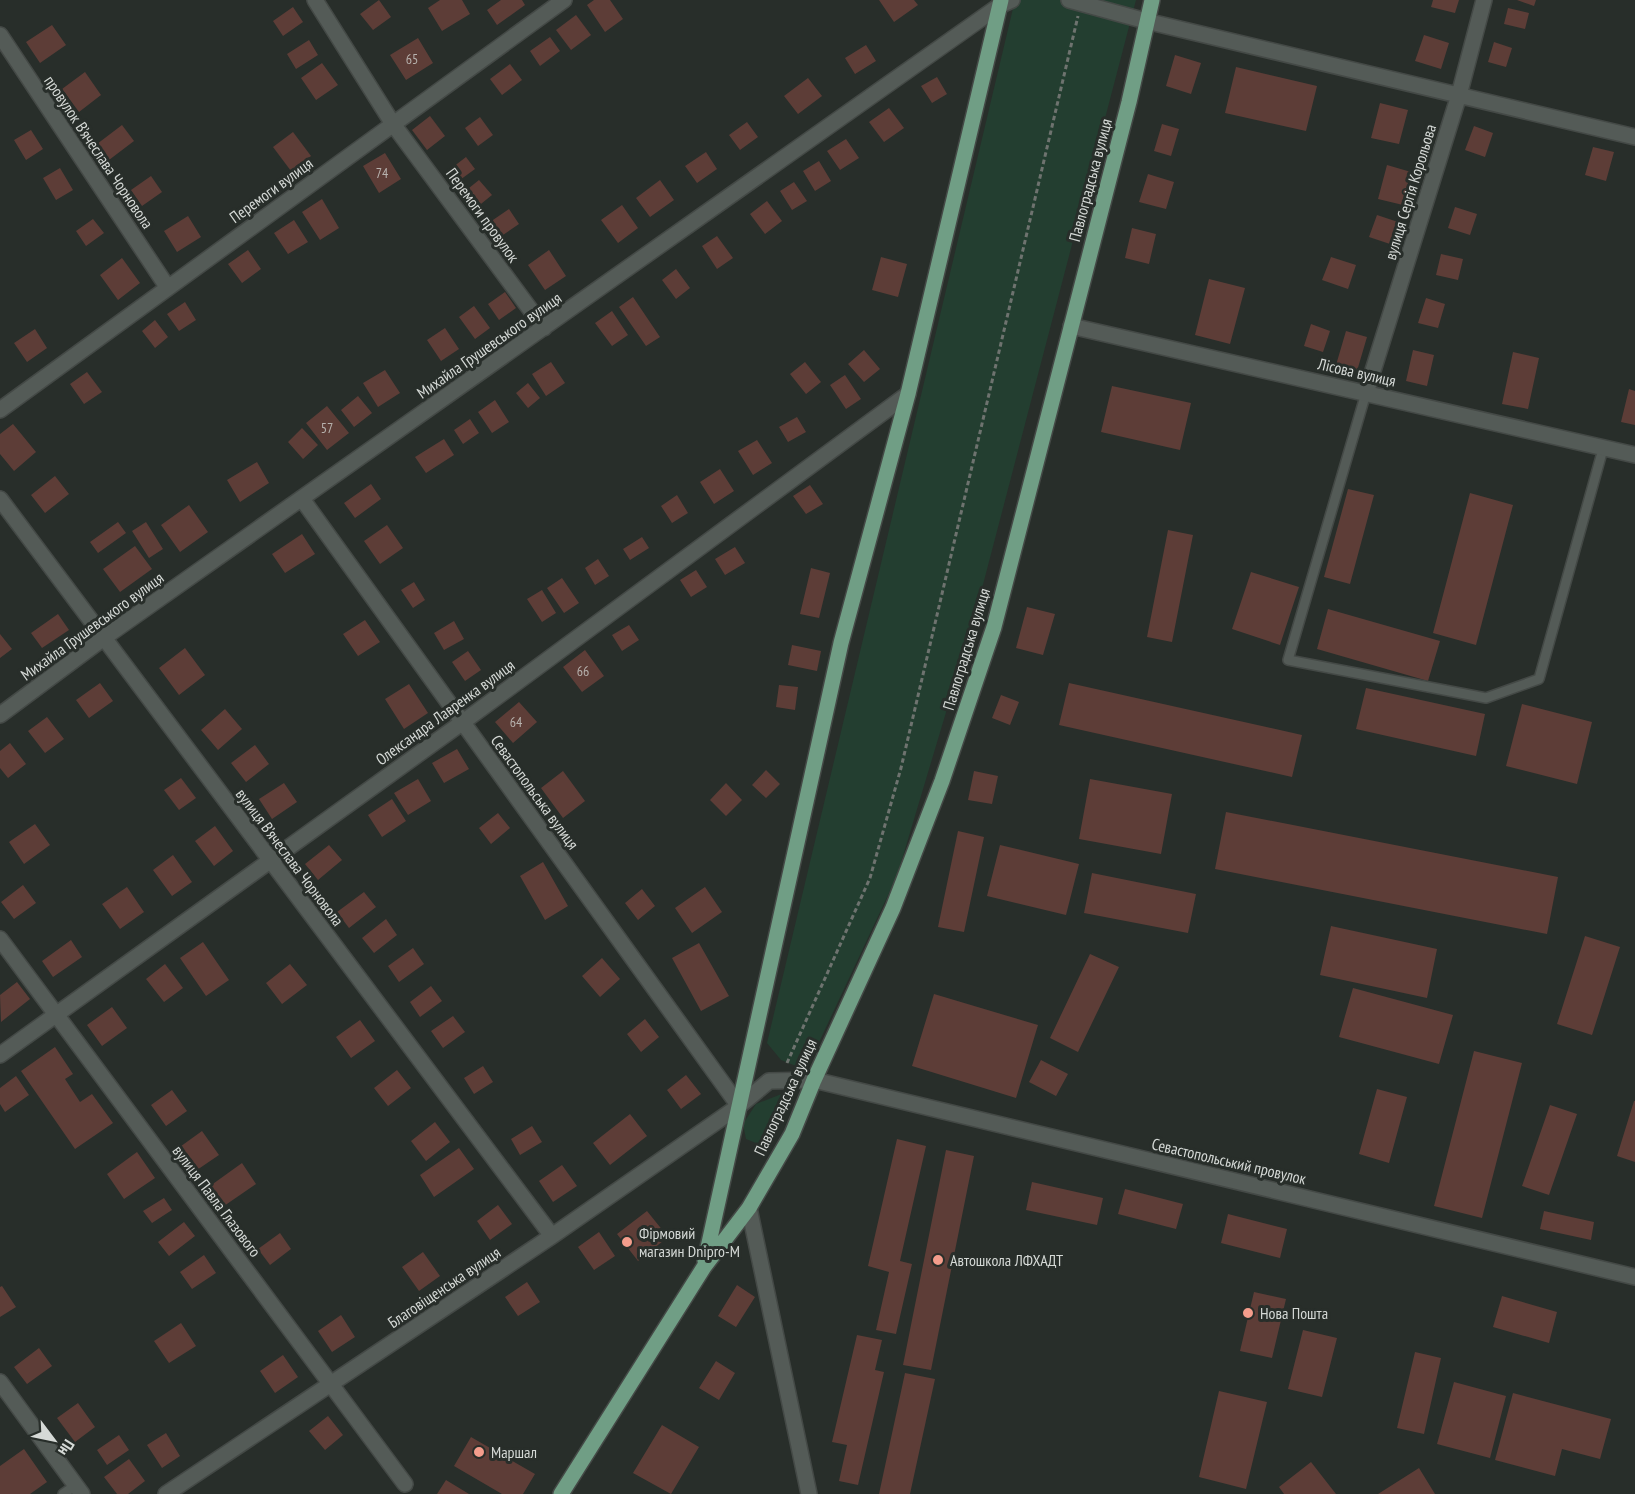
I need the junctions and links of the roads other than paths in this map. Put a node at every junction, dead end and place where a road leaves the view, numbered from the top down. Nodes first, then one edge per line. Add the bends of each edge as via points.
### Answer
1 (315, 0) edge
2 (564, 0) edge
3 (1152, 0) edge
4 (1484, 0) edge
5 (1004, 2) edge
6 (1075, 2) edge
7 (1146, 21) junction
8 (0, 35) edge
9 (1460, 95) junction
10 (393, 124) junction
11 (1635, 137) edge
12 (168, 288) junction
13 (1071, 326) junction
14 (544, 328) junction
15 (1366, 393) junction
16 (908, 394) junction
17 (0, 410) edge
18 (1603, 449) junction
19 (1635, 455) edge
20 (0, 499) edge
21 (302, 499) junction
22 (105, 637) junction
23 (0, 715) edge
24 (463, 722) junction
25 (270, 861) junction
26 (0, 939) edge
27 (56, 1015) junction
28 (0, 1054) edge
29 (814, 1080) junction
30 (739, 1106) junction
31 (749, 1208) junction
32 (552, 1236) junction
33 (704, 1267) junction
34 (1635, 1277) edge
35 (0, 1382) edge
36 (331, 1385) junction
37 (405, 1484) dead end
38 (74, 1491) edge
39 (166, 1494) edge
40 (561, 1494) edge
41 (809, 1494) edge

1 - 10 street, Перемоги провулок
2 - 10 street, Перемоги вулиця
3 - 7 main road, Павлоградська вулиця
4 - 9 street, вулиця Сергія Корольова
5 - 14 street, Михайла Грушевського вулиця
5 - 16 main road, Павлоградська вулиця
6 - 7 street
7 - 9 street
7 - 13 main road, Павлоградська вулиця
8 - 12 street, провулок В’ячеслава Чорновола
9 - 11 street
9 - 15 street, вулиця Сергія Корольова
10 - 12 street, Перемоги вулиця
10 - 14 street, Перемоги провулок
12 - 17 street, Перемоги вулиця
13 - 15 street, Лісова вулиця
13 - 29 main road, Павлоградська вулиця via 994,627 946,770 893,908
14 - 21 street, Михайла Грушевського вулиця
15 - 18 street, Лісова вулиця
15 - 18 lane via 1288,660 1486,698 1539,679
16 - 24 street, Олександра Лавренка вулиця
16 - 30 main road, Павлоградська вулиця via 841,643
18 - 19 street, Лісова вулиця
20 - 22 street, вулиця В’ячеслава Чорновола
21 - 22 street, Михайла Грушевського вулиця
21 - 24 street, Севастопольська вулиця
22 - 23 street, Михайла Грушевського вулиця
22 - 25 street, вулиця В’ячеслава Чорновола
24 - 25 street, Олександра Лавренка вулиця
24 - 30 street, Севастопольська вулиця
25 - 27 street, Олександра Лавренка вулиця
25 - 32 street, вулиця В’ячеслава Чорновола
26 - 27 street, вулиця Павла Глазового
27 - 28 street, Олександра Лавренка вулиця
27 - 36 street, вулиця Павла Глазового
29 - 30 street, Севастопольський провулок via 769,1081
29 - 31 main road, Павлоградська вулиця via 792,1134
29 - 34 street, Севастопольський провулок
30 - 32 street, Благовіщенська вулиця
30 - 33 main road, Павлоградська вулиця
31 - 33 main road, Павлоградська вулиця
31 - 41 street
32 - 36 street, Благовіщенська вулиця
33 - 40 main road, Павлоградська вулиця
35 - 38 street
36 - 37 street, вулиця Павла Глазового
36 - 39 street, Благовіщенська вулиця

